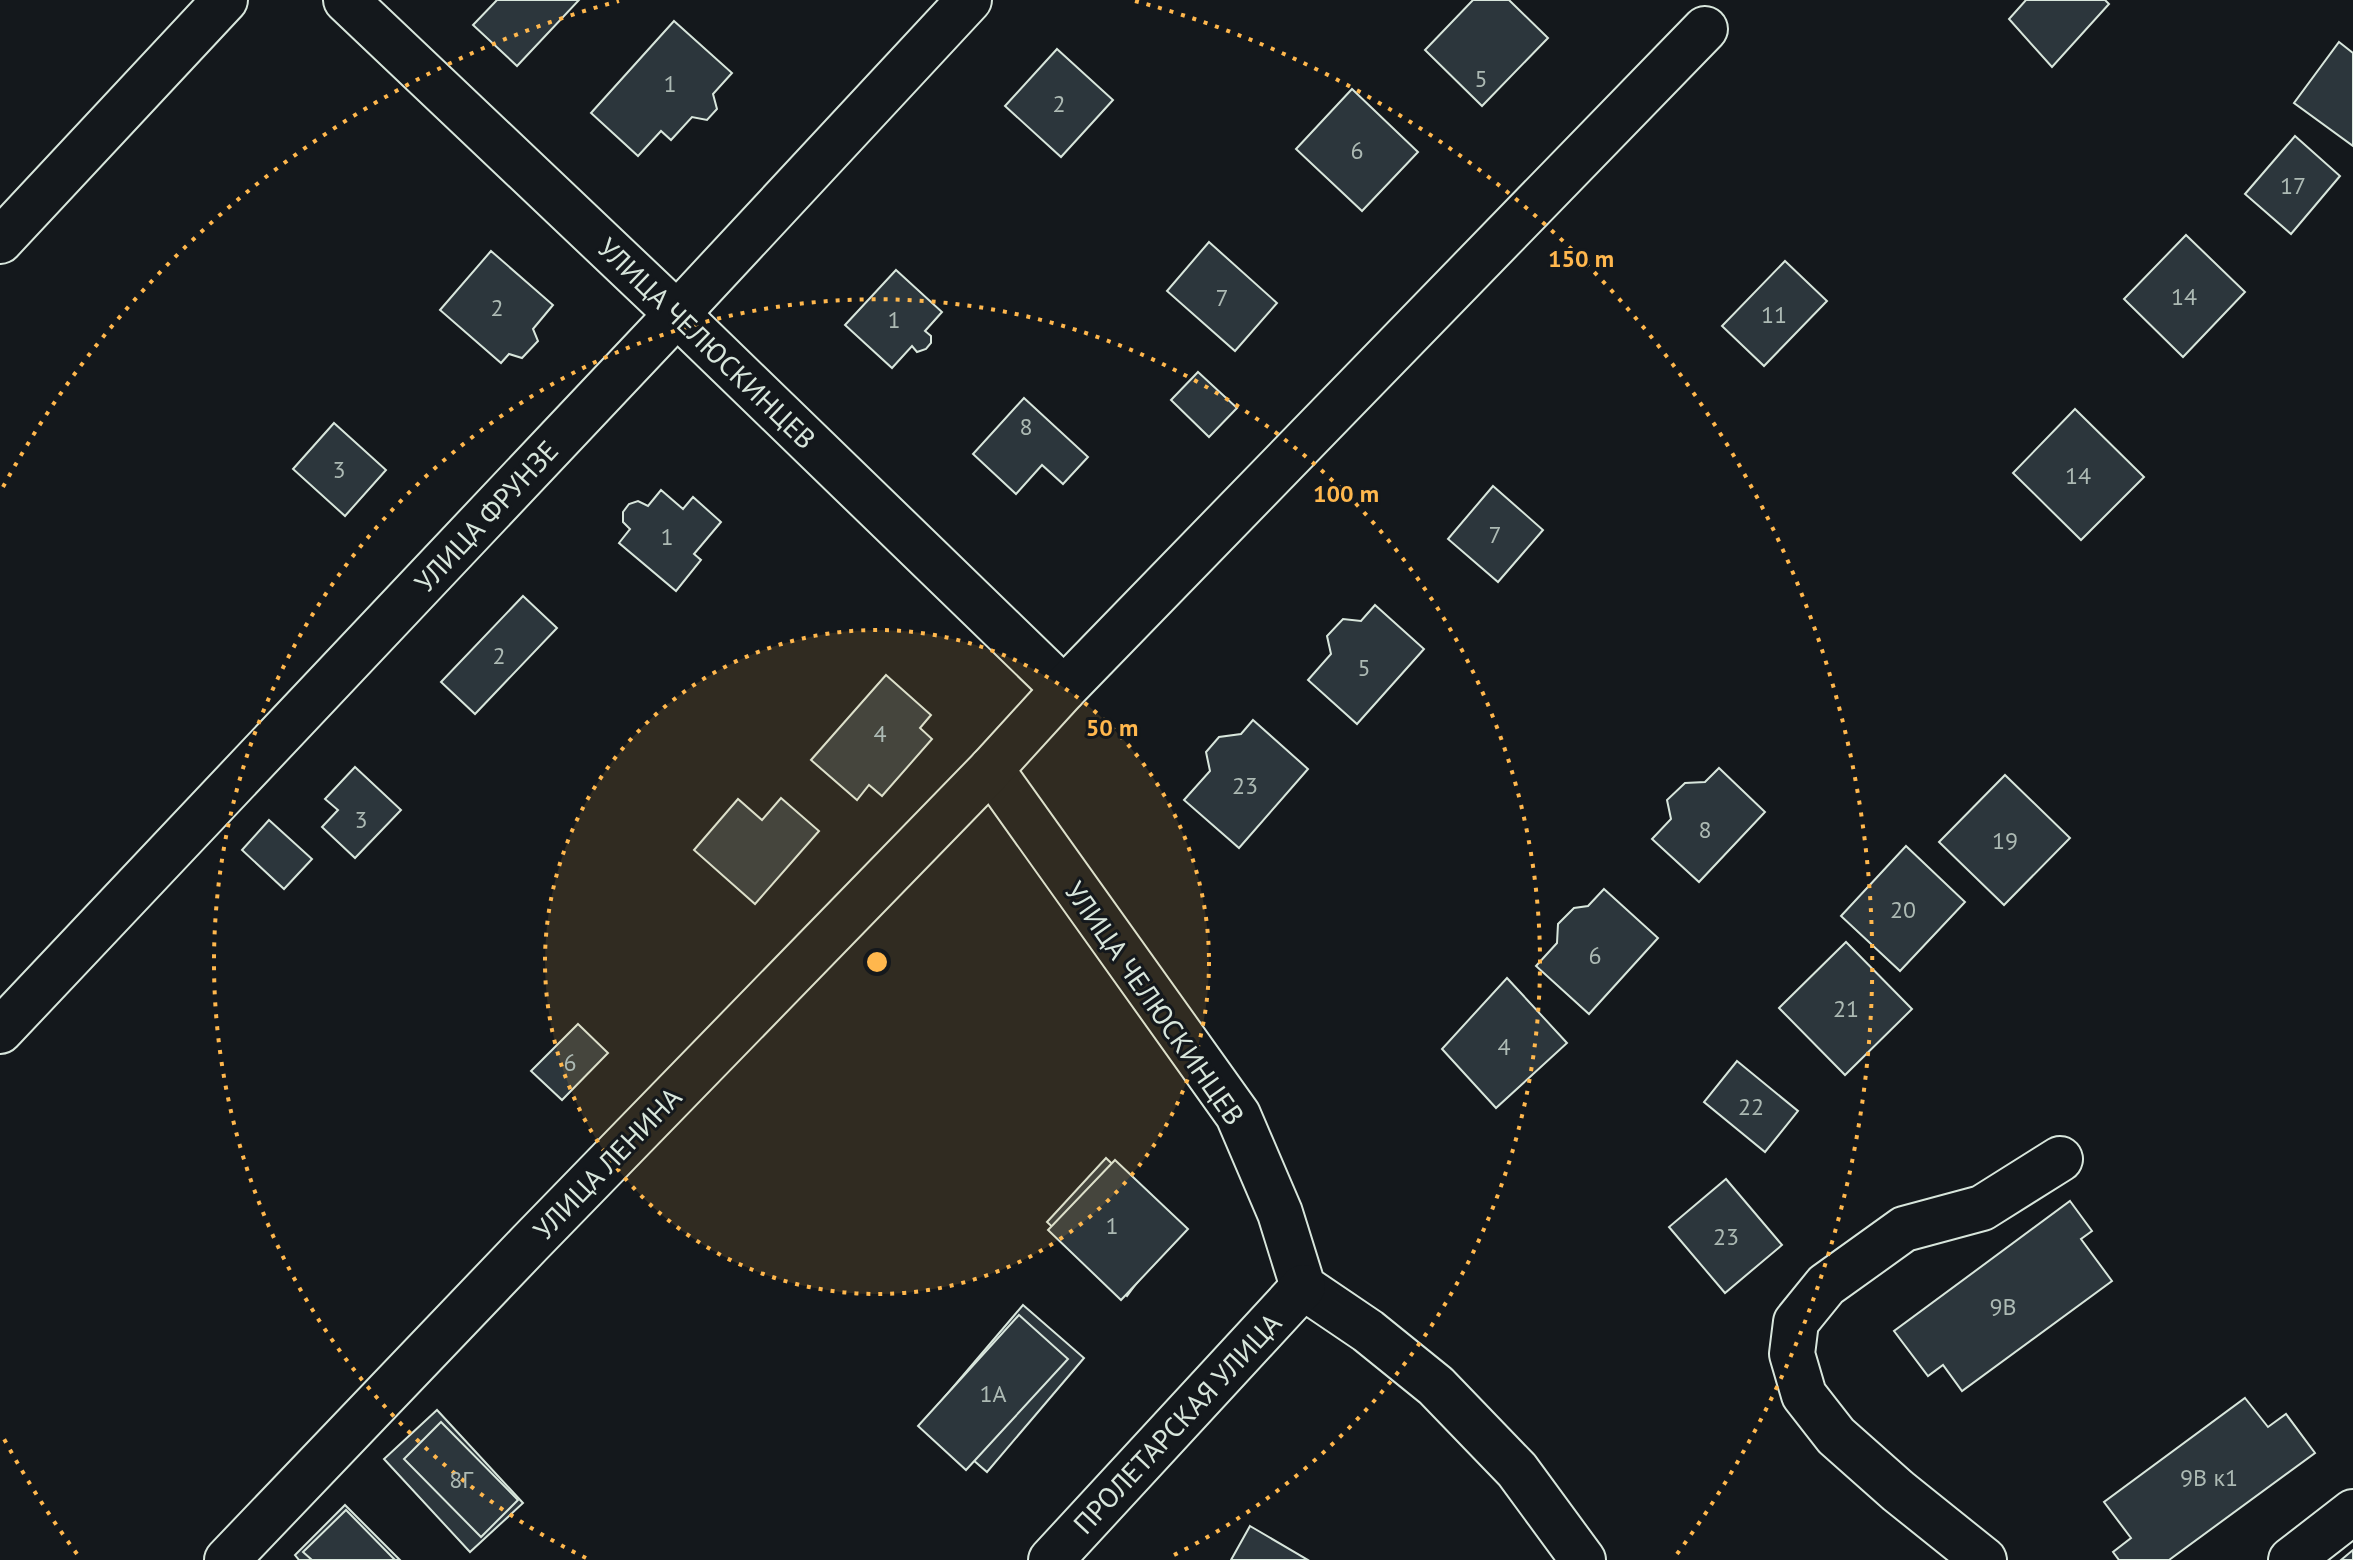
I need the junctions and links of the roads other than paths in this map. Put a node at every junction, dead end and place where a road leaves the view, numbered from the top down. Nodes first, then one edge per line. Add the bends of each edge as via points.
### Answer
1 (225, 0) edge
2 (346, 0) edge
3 (969, 0) edge
4 (1705, 29) dead end
5 (0, 241) edge
6 (677, 314) junction
7 (1064, 689) junction
8 (991, 769) junction
9 (0, 1031) edge
10 (2060, 1159) dead end
11 (1303, 1287) junction
12 (2353, 1512) edge
13 (227, 1560) edge
14 (1051, 1560) edge
15 (1583, 1560) edge
16 (1984, 1560) edge
17 (2291, 1560) edge

1 - 5 street
2 - 6 street, УЛИЦА ЧЕЛЮСКИНЦЕВ
3 - 6 street, УЛИЦА ФРУНЗЕ
4 - 7 street, УЛИЦА ЛЕНИНА
6 - 7 street, УЛИЦА ЧЕЛЮСКИНЦЕВ
6 - 9 street, УЛИЦА ФРУНЗЕ
7 - 8 street, УЛИЦА ЛЕНИНА
8 - 11 street, УЛИЦА ЧЕЛЮСКИНЦЕВ via 1238,1115 1280,1213
8 - 13 street, УЛИЦА ЛЕНИНА
10 - 16 street via 1982,1208 1904,1229 1826,1285 1796,1322 1792,1354 1804,1395 1836,1436
11 - 14 street, ПРОЛЕТАРСКАЯ УЛИЦА
11 - 15 street via 1436,1386 1517,1470
12 - 17 street

